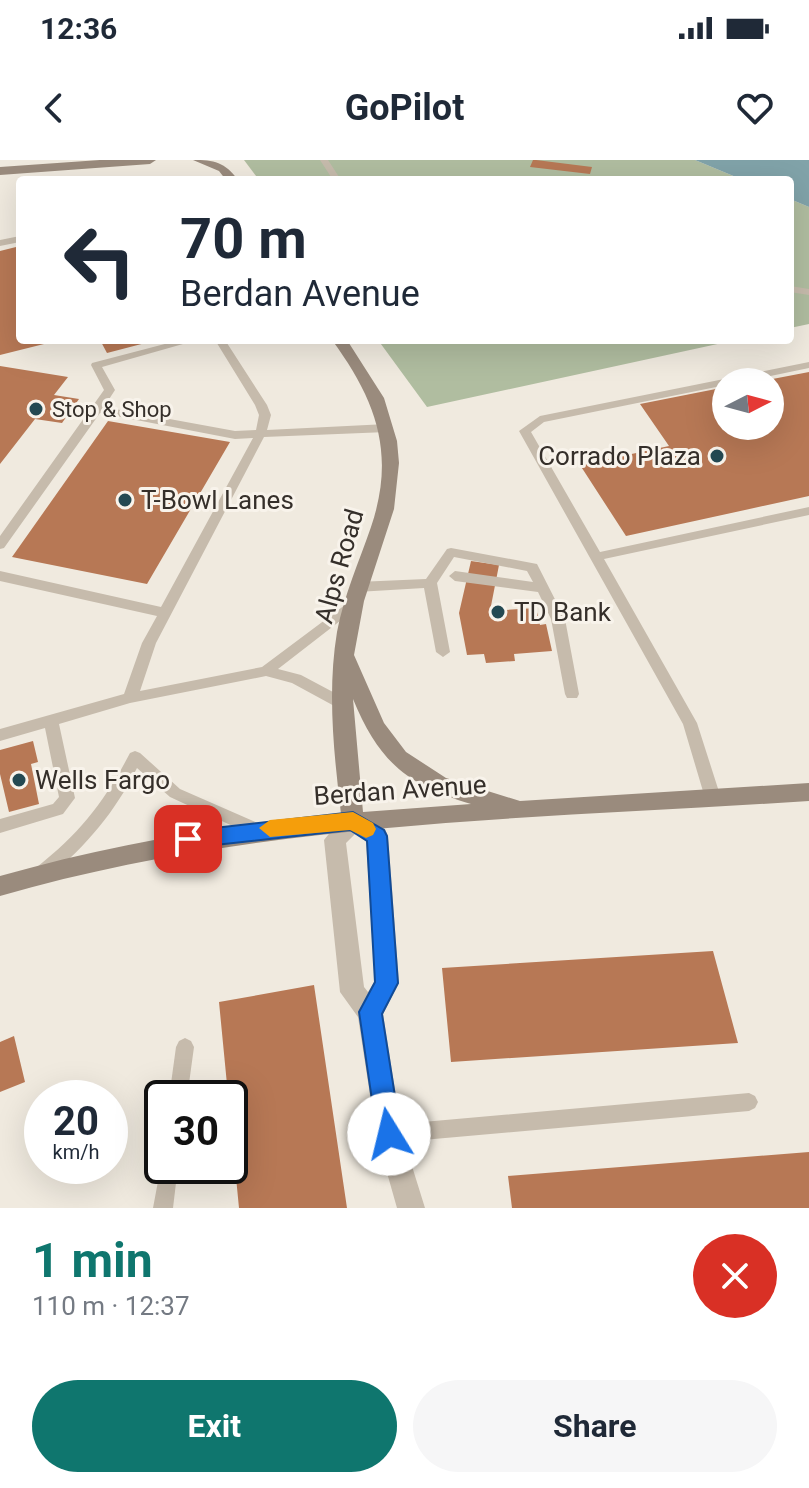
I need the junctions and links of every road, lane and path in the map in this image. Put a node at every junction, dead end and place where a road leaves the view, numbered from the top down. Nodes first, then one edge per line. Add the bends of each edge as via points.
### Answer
1 (150, 160) edge
2 (199, 160) edge
3 (0, 171) edge
4 (229, 176) edge
5 (177, 344) edge
6 (223, 344) edge
7 (342, 344) edge
8 (809, 365) edge
9 (98, 409) junction
10 (387, 428) junction
11 (261, 433) junction
12 (809, 511) edge
13 (0, 545) edge
14 (595, 557) junction
15 (0, 576) edge
16 (430, 583) junction
17 (543, 588) junction
18 (356, 596) junction
19 (166, 613) junction
20 (443, 652) dead end
21 (345, 654) junction
22 (266, 671) junction
23 (572, 694) dead end
24 (130, 698) junction
25 (343, 704) junction
26 (51, 720) junction
27 (0, 735) edge
28 (809, 792) edge
29 (713, 798) junction
30 (523, 810) junction
31 (353, 821) junction
32 (0, 826) edge
33 (257, 830) junction
34 (43, 872) junction
35 (0, 886) edge
36 (370, 1012) junction
37 (185, 1047) dead end
38 (180, 1080) edge
39 (749, 1102) dead end
40 (389, 1134) junction
41 (166, 1184) edge
42 (163, 1208) edge
43 (411, 1208) edge

1 - 3 street
2 - 4 street via 223,168
5 - 9 lane via 96,365 110,390
6 - 11 lane via 261,405
7 - 10 street, Alps Road via 369,379
8 - 14 lane via 530,425 527,439
9 - 11 lane via 235,435
9 - 13 lane
10 - 11 lane
10 - 18 street, Alps Road via 391,461 385,507
11 - 19 lane
12 - 14 lane
14 - 29 lane via 690,723
15 - 19 lane
16 - 17 lane via 455,576 465,586 494,589 507,582
16 - 17 lane via 451,552 532,567
16 - 18 lane
16 - 20 lane
17 - 23 lane via 558,619
18 - 21 street, Alps Road
18 - 22 lane
19 - 24 lane
21 - 25 street, Alps Road
21 - 30 street via 369,718 387,748 428,780
22 - 24 lane
22 - 25 lane via 296,679
24 - 26 lane
25 - 31 street, Alps Road
26 - 27 lane
26 - 32 lane via 67,798 58,809
28 - 29 street, Berdan Avenue
29 - 30 street, Berdan Avenue
30 - 31 street, Berdan Avenue
31 - 33 street, Berdan Avenue
31 - 36 street via 335,840 352,992
31 - 36 street via 377,836 387,983
33 - 34 street, Berdan Avenue via 188,839
33 - 34 lane via 175,793 135,757 111,806 74,848
34 - 35 street, Berdan Avenue
36 - 40 street
37 - 38 lane
39 - 40 lane
40 - 43 street
41 - 42 lane

